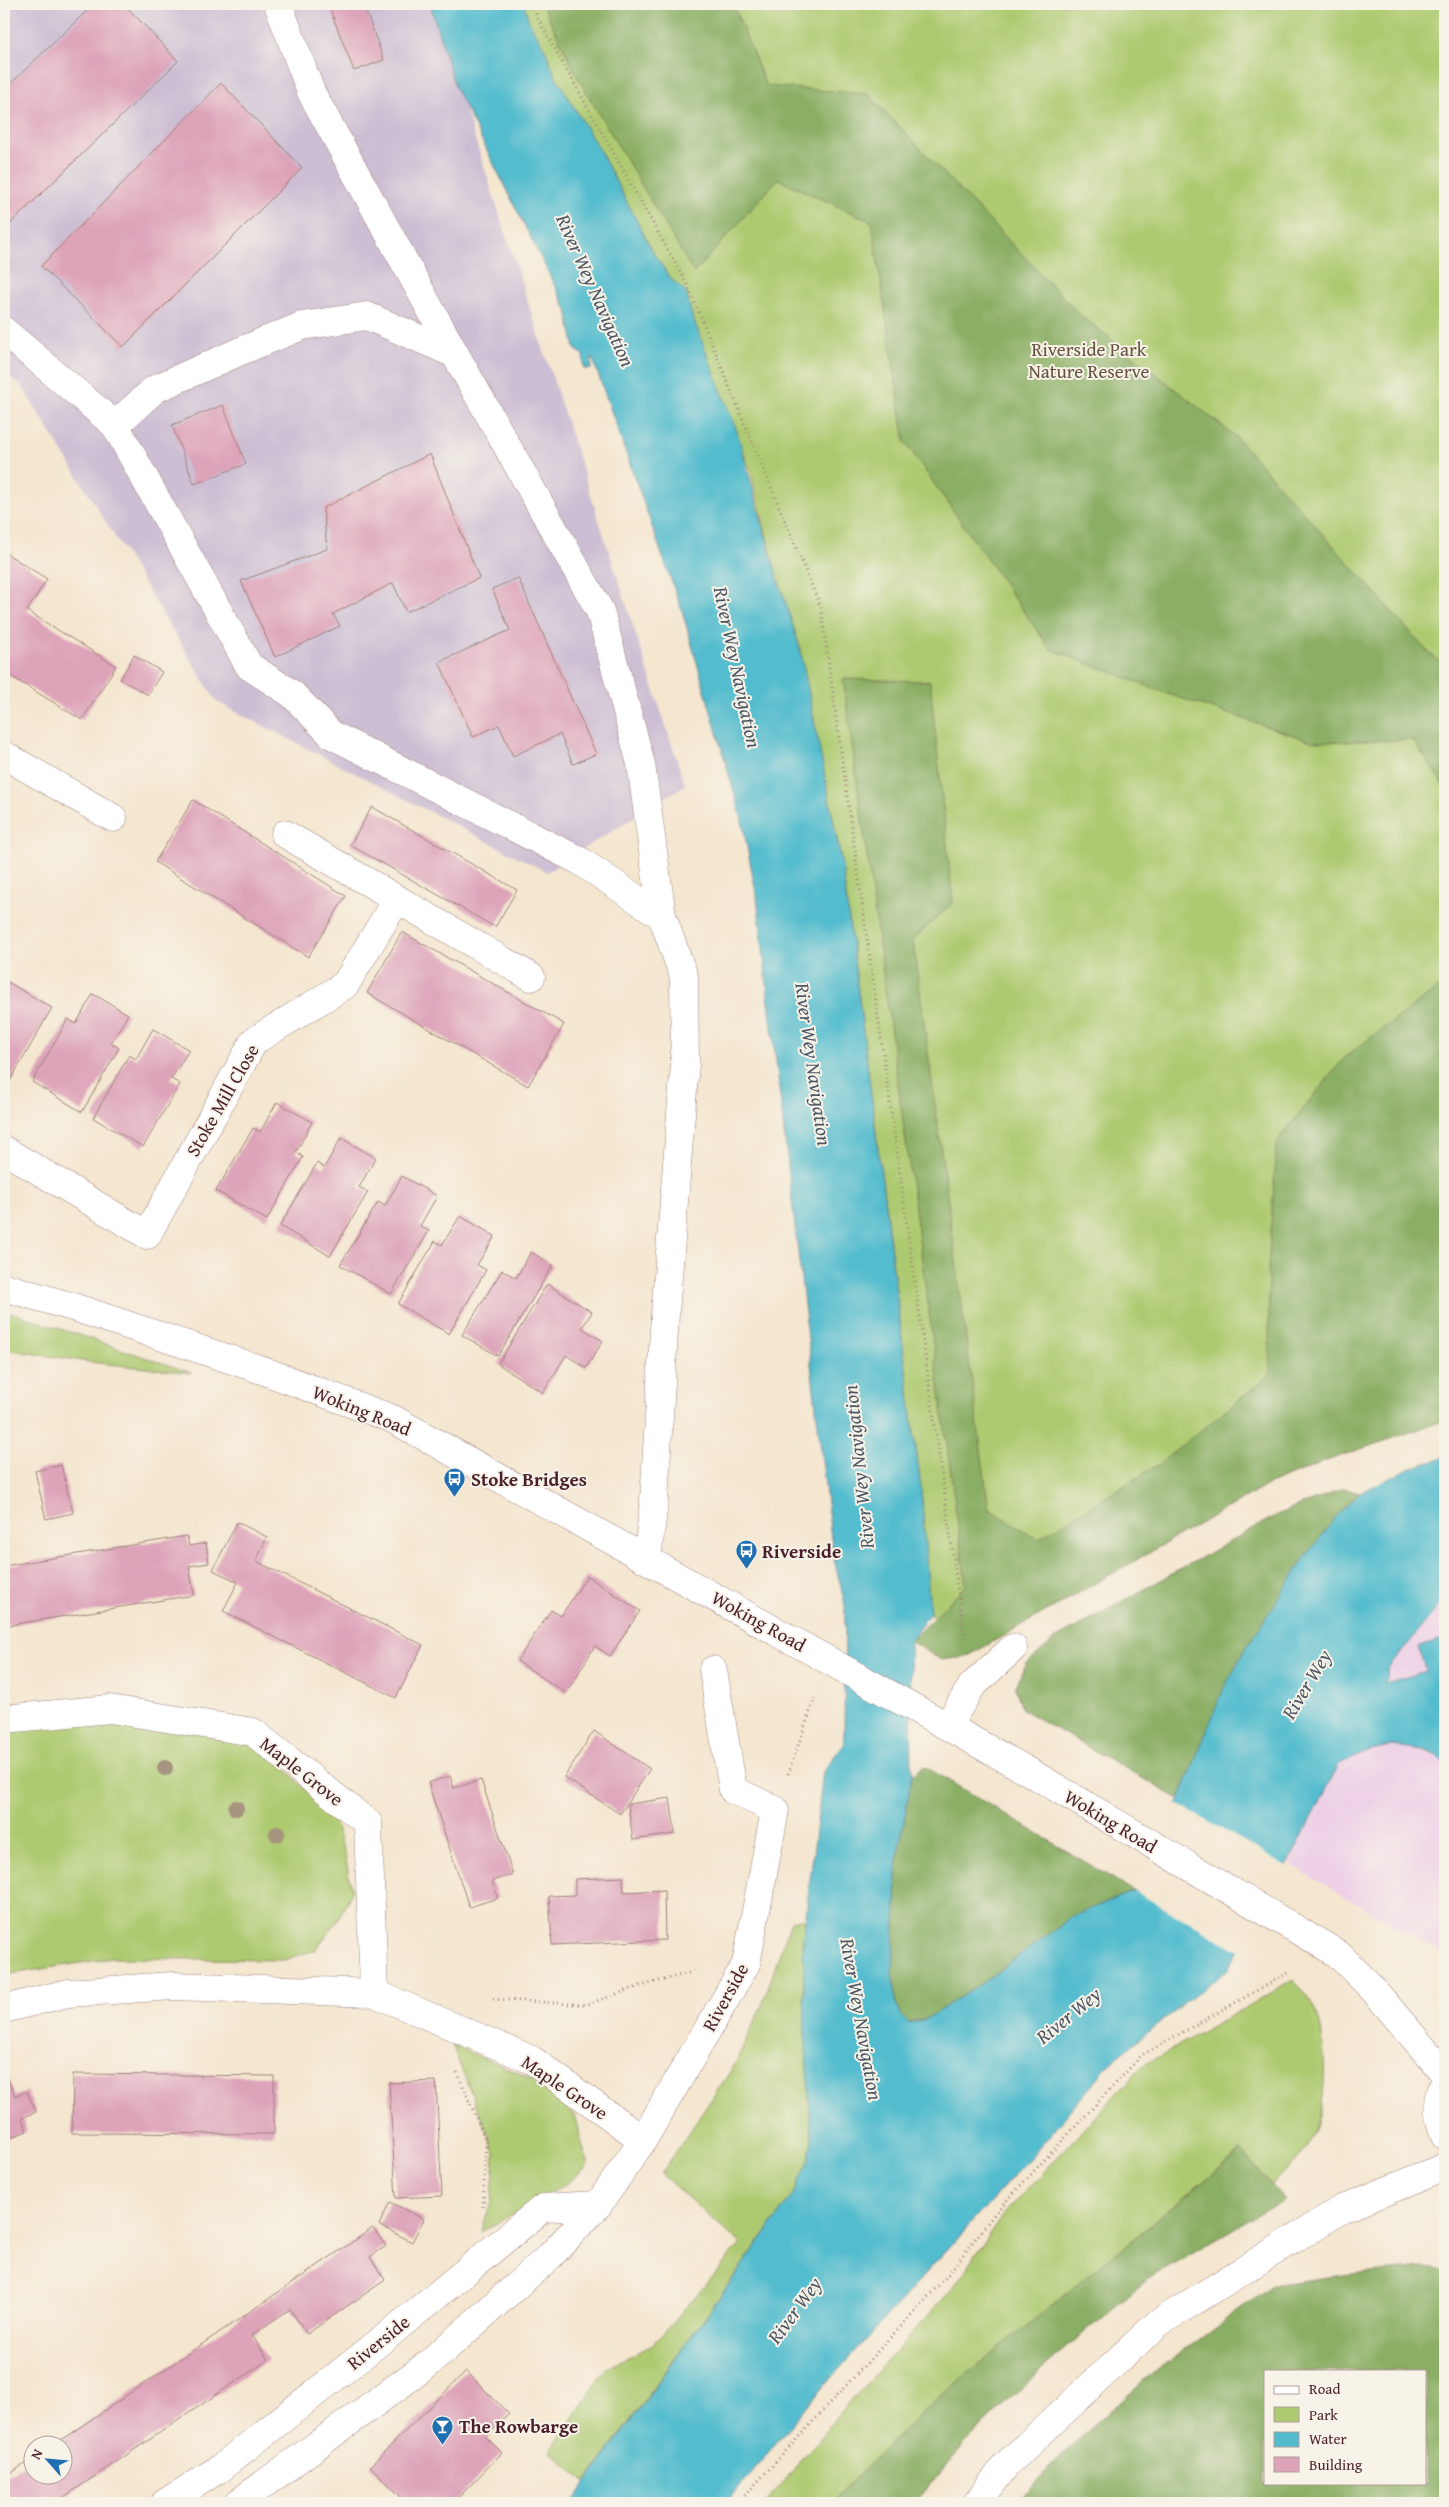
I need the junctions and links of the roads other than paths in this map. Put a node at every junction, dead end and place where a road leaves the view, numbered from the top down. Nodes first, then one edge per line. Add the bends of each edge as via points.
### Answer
1 (278, 4) edge
2 (4, 331) edge
3 (455, 354) junction
4 (115, 425) junction
5 (4, 755) edge
6 (113, 818) dead end
7 (285, 834) dead end
8 (397, 900) junction
9 (662, 916) junction
10 (531, 977) dead end
11 (4, 1150) edge
12 (4, 1287) edge
13 (646, 1559) junction
14 (1013, 1648) dead end
15 (713, 1670) dead end
16 (4, 1719) edge
17 (936, 1721) junction
18 (374, 1993) junction
19 (4, 2009) edge
20 (1445, 2074) edge
21 (1445, 2082) edge
22 (1445, 2135) edge
23 (643, 2140) junction
24 (1445, 2168) edge
25 (598, 2205) junction
26 (165, 2503) edge
27 (238, 2503) edge
28 (977, 2503) edge

1 - 3 main road via 311,92
2 - 4 main road
3 - 4 main road via 367,316 302,326 155,390
3 - 9 main road via 600,611 641,764
4 - 9 main road via 249,666 292,694 332,734 580,861
5 - 6 main road
7 - 8 main road
8 - 10 main road
8 - 11 main road, Stoke Mill Close via 345,984 254,1040 147,1234
9 - 13 main road via 684,977 685,1064 654,1502
12 - 13 main road, Woking Road via 259,1369 393,1419
13 - 17 main road, Woking Road
14 - 17 main road
15 - 23 main road, Riverside via 733,1790 775,1810 746,1964
16 - 18 main road, Maple Grove via 110,1709 253,1732 368,1823
17 - 20 main road, Woking Road via 1026,1770 1338,1954 1372,1987
18 - 19 main road, Maple Grove via 173,1986 68,1994
18 - 23 main road, Maple Grove via 532,2060
21 - 22 main road via 1438,2107
23 - 25 main road, Riverside
24 - 28 main road via 1342,2209 1157,2324 1006,2465
25 - 26 main road, Riverside via 543,2208 219,2469
25 - 27 main road, Riverside via 550,2256 427,2365

